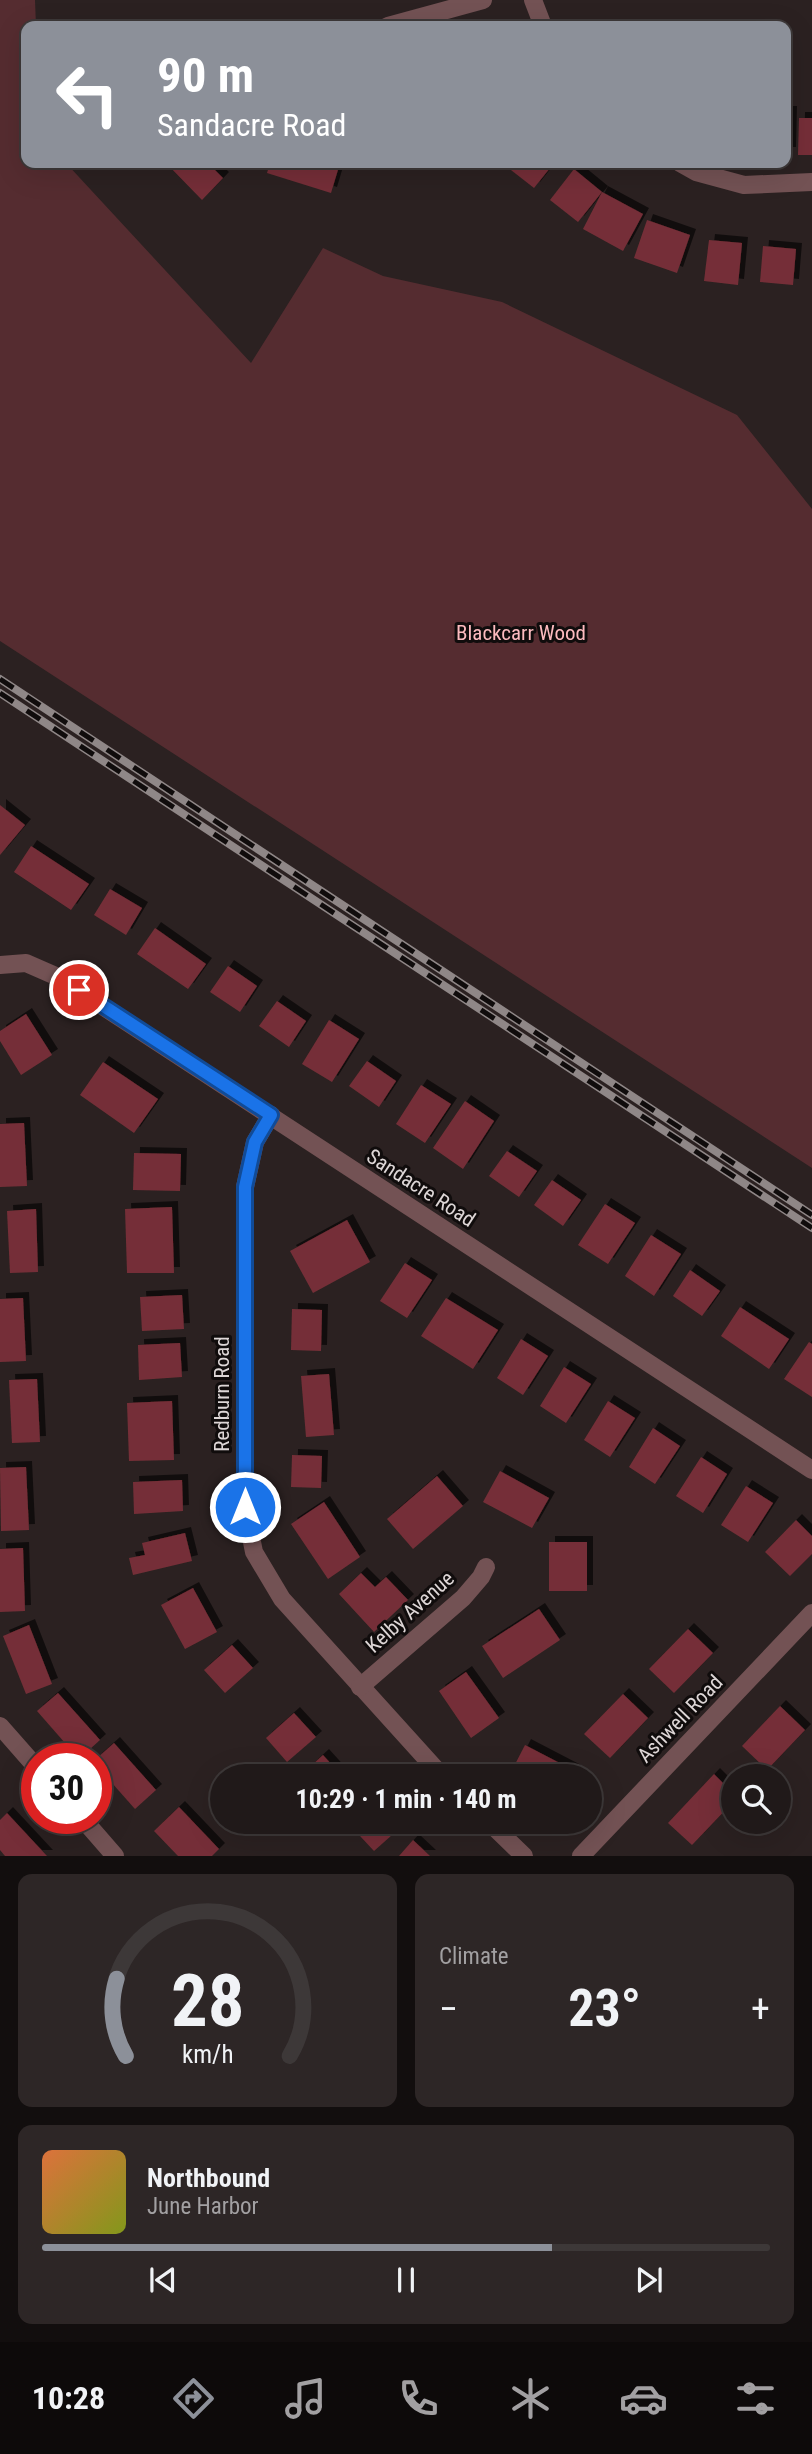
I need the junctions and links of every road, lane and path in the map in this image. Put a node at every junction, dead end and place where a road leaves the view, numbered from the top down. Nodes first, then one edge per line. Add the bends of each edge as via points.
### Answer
1 (483, 0) edge
2 (533, 0) edge
3 (406, 21) edge
4 (541, 21) edge
5 (689, 168) edge
6 (812, 182) edge
7 (0, 965) edge
8 (271, 1115) junction
9 (812, 1470) edge
10 (486, 1567) dead end
11 (812, 1613) edge
12 (360, 1687) junction
13 (0, 1726) edge
14 (21, 1750) edge
15 (431, 1764) edge
16 (96, 1834) edge
17 (501, 1834) edge
18 (115, 1856) edge
19 (524, 1856) edge
20 (581, 1856) edge

1 - 3 street
2 - 4 street
5 - 6 street via 744,185
7 - 8 street, Sandacre Road via 26,963 58,976
8 - 9 street, Sandacre Road
8 - 12 street, Redburn Road via 255,1142 245,1187 245,1507 254,1552 265,1573 282,1599
10 - 12 street, Kelby Avenue via 463,1598
11 - 20 street, Ashwell Road
12 - 15 street, Redburn Road
13 - 14 street
16 - 18 street
17 - 19 street

